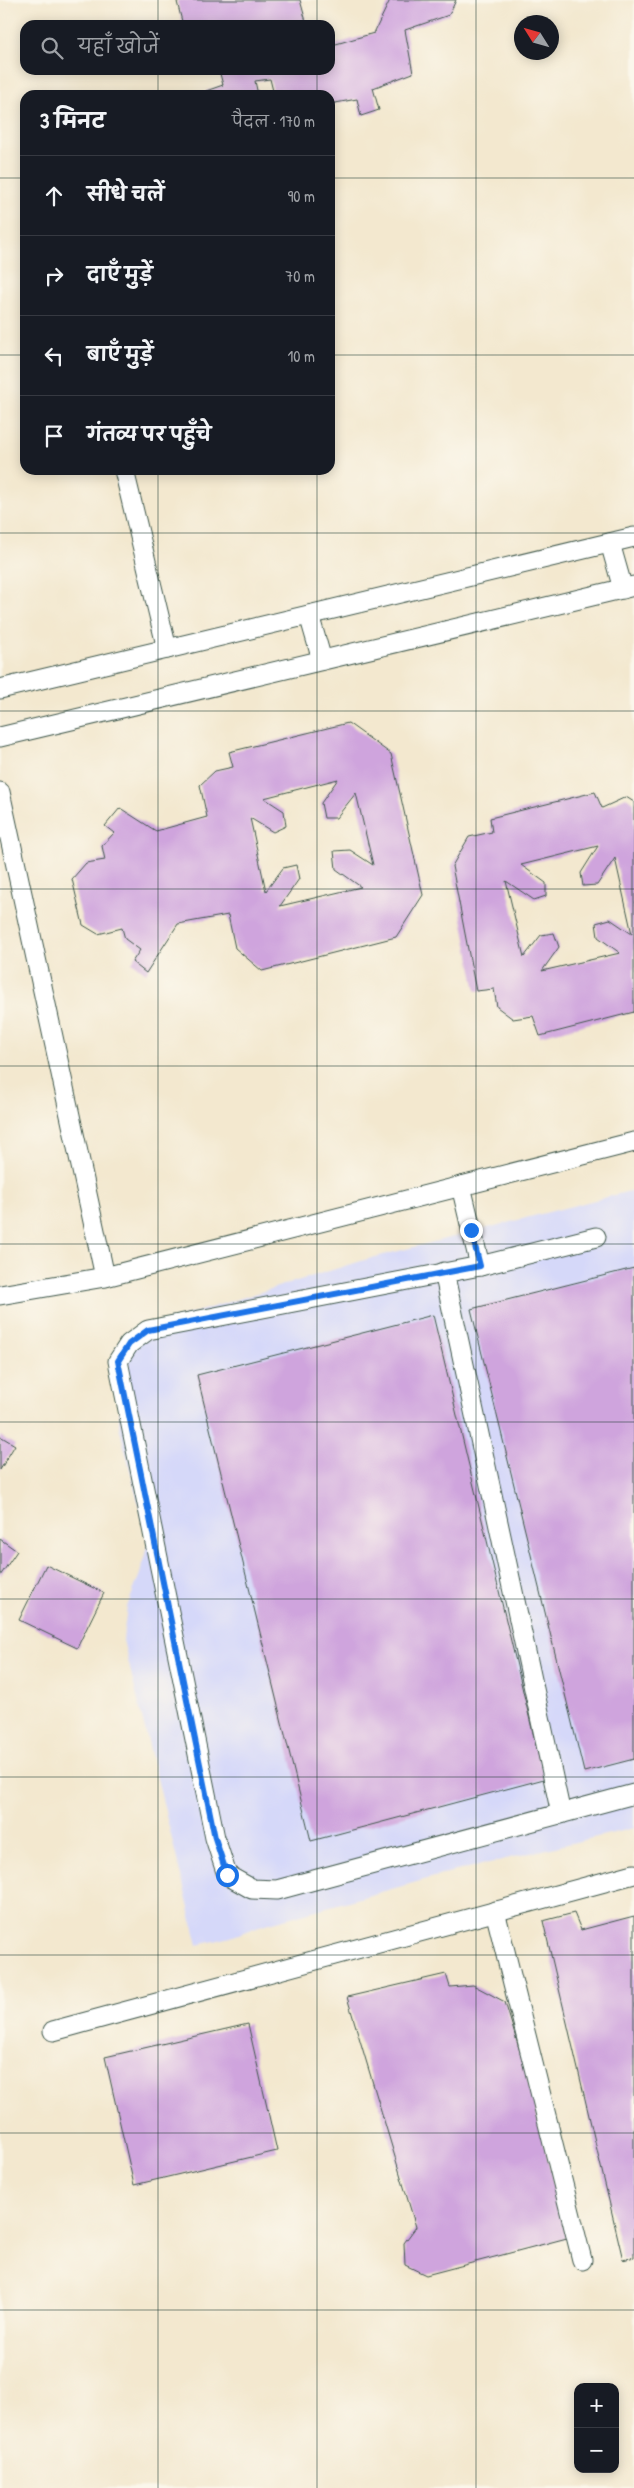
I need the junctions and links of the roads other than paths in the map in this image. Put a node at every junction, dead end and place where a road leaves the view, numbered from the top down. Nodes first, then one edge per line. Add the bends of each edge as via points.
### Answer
1 (125, 475) edge
2 (634, 537) edge
3 (610, 543) junction
4 (629, 587) edge
5 (309, 615) junction
6 (168, 649) junction
7 (322, 660) junction
8 (0, 689) edge
9 (0, 738) edge
10 (0, 792) edge
11 (634, 1142) edge
12 (461, 1186) junction
13 (596, 1237) dead end
14 (480, 1266) junction
15 (444, 1272) junction
16 (105, 1277) junction
17 (0, 1295) edge
18 (634, 1794) edge
19 (561, 1814) junction
20 (634, 1874) edge
21 (495, 1911) junction
22 (53, 2031) dead end
23 (582, 2260) dead end

1 - 6 lane
2 - 3 lane
3 - 4 lane
3 - 5 lane
4 - 7 lane
5 - 6 lane
5 - 7 lane
6 - 8 lane
7 - 9 lane
10 - 16 lane
11 - 12 lane
12 - 14 lane
12 - 16 lane
13 - 14 lane
14 - 15 lane
15 - 19 lane
15 - 19 lane via 148,1330 129,1344 118,1361 215,1838 227,1875 252,1889 277,1890
16 - 17 lane
18 - 19 lane
20 - 21 lane
21 - 22 lane
21 - 23 lane

